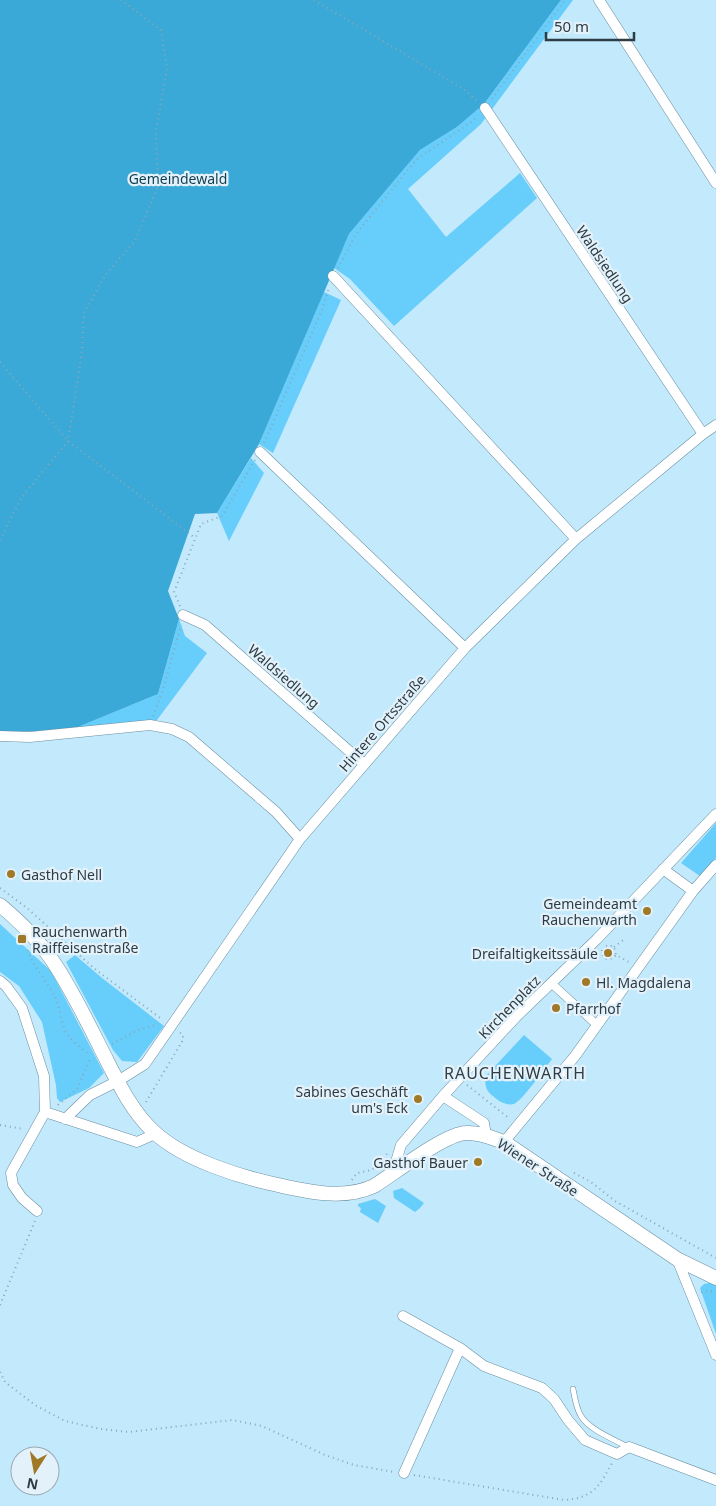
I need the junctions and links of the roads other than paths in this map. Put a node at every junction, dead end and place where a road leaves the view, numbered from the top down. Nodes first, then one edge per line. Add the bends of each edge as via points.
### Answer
1 (599, 0) edge
2 (485, 108) road end
3 (716, 183) edge
4 (333, 276) road end
5 (716, 425) edge
6 (703, 434) junction
7 (260, 452) road end
8 (576, 539) junction
9 (183, 615) road end
10 (465, 648) junction
11 (0, 736) edge
12 (364, 764) junction
13 (716, 814) edge
14 (300, 839) junction
15 (716, 865) edge
16 (663, 869) junction
17 (693, 891) junction
18 (0, 906) edge
19 (0, 982) edge
20 (551, 983) junction
21 (597, 1025) junction
22 (118, 1081) junction
23 (443, 1096) junction
24 (45, 1112) junction
25 (65, 1119) junction
26 (155, 1134) junction
27 (486, 1136) junction
28 (504, 1142) junction
29 (392, 1175) junction
30 (37, 1211) road end
31 (677, 1259) junction
32 (716, 1278) edge
33 (403, 1316) dead end
34 (460, 1348) junction
35 (716, 1355) edge
36 (573, 1388) dead end
37 (629, 1447) junction
38 (404, 1473) road end
39 (716, 1480) edge

1 - 3 street
2 - 6 street, Waldsiedlung
4 - 8 street
5 - 6 street, Hintere Ortsstraße
6 - 8 street, Hintere Ortsstraße
7 - 10 street
8 - 10 street, Hintere Ortsstraße
9 - 12 street, Waldsiedlung via 205,625
10 - 12 street, Hintere Ortsstraße
11 - 14 street via 30,737 150,724 172,729 189,737 276,812
12 - 14 street, Hintere Ortsstraße
13 - 16 street, Kirchenplatz
14 - 22 street, Hintere Ortsstraße via 167,1023 145,1064
15 - 17 street
16 - 17 street
16 - 20 street, Kirchenplatz
17 - 21 street
18 - 22 main road, Wiener Straße via 29,932 51,960 74,997 97,1054
19 - 24 street via 22,1008 44,1076
20 - 21 street
20 - 23 street, Kirchenplatz
21 - 28 street
22 - 25 street, Hintere Ortsstraße via 90,1095
22 - 26 main road, Wiener Straße via 140,1118
23 - 27 street via 484,1123
23 - 29 street, Kirchenplatz via 401,1146
24 - 25 street
24 - 30 street via 12,1173 13,1185
25 - 26 street via 138,1142
26 - 29 main road, Wiener Straße via 207,1164 309,1192 364,1191
27 - 28 main road, Wiener Straße
27 - 29 main road, Wiener Straße via 465,1132 446,1138
28 - 31 main road, Wiener Straße
31 - 32 main road, Wiener Straße
31 - 35 street
33 - 34 street
34 - 37 street via 484,1366 542,1388 585,1440 617,1454
34 - 38 street
36 - 37 lane via 582,1418
37 - 39 street

